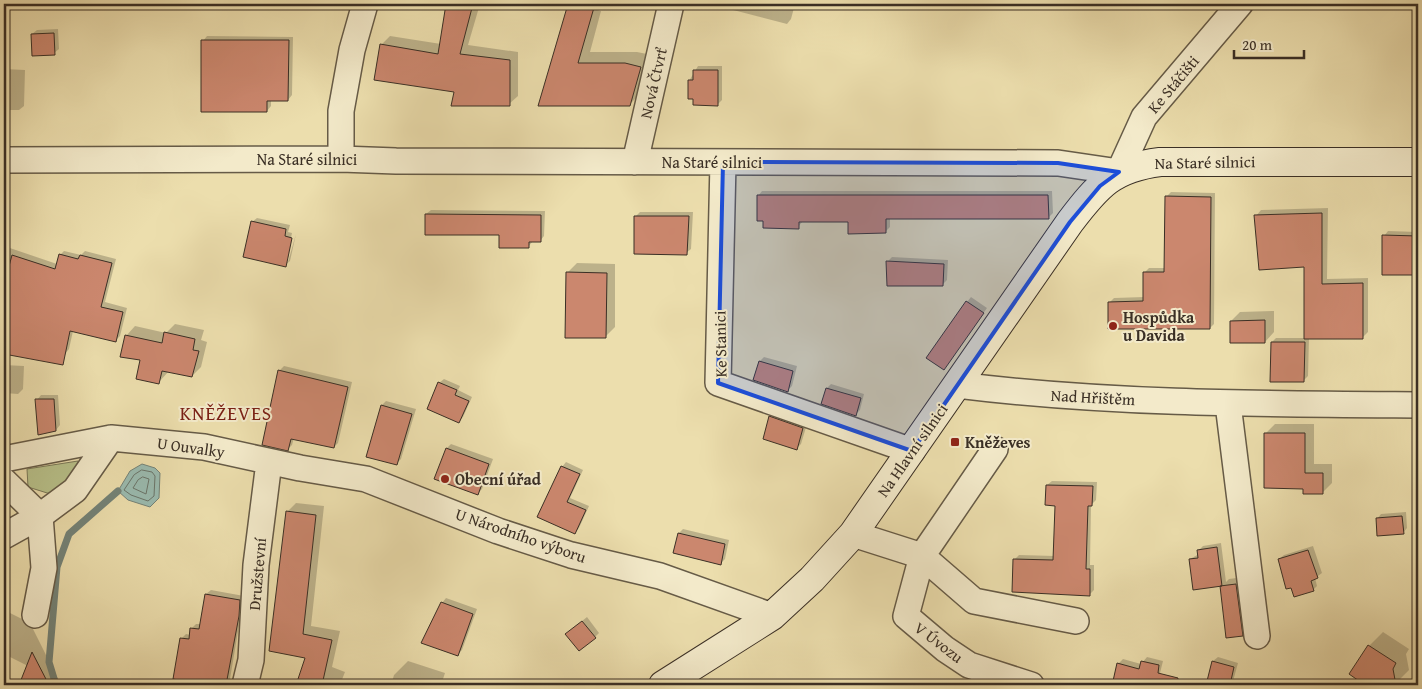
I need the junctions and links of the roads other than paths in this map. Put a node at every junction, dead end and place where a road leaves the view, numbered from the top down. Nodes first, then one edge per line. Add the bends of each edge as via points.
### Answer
1 (365, 4) edge
2 (671, 4) edge
3 (1240, 4) edge
4 (341, 159) junction
5 (4, 160) edge
6 (635, 162) junction
7 (724, 162) junction
8 (1418, 162) edge
9 (1119, 172) junction
10 (958, 385) junction
11 (1228, 404) junction
12 (1418, 405) edge
13 (111, 438) junction
14 (995, 449) dead end
15 (912, 451) junction
16 (4, 460) edge
17 (270, 462) junction
18 (4, 481) edge
19 (40, 516) junction
20 (853, 534) junction
21 (4, 536) edge
22 (922, 556) junction
23 (35, 615) dead end
24 (772, 616) junction
25 (1076, 621) dead end
26 (1257, 636) dead end
27 (245, 685) edge
28 (663, 685) edge
29 (1032, 685) edge

1 - 4 street via 352,50 341,111
2 - 6 street, Nová Čtvrť
3 - 9 street, Ke Stáčišti via 1144,117
4 - 5 street, Na Staré silnici
4 - 6 street, Na Staré silnici
6 - 7 street, Na Staré silnici
7 - 9 street, Na Staré silnici via 1058,163
7 - 15 street, Ke Stanici via 718,383
8 - 9 street, Na Staré silnici via 1160,162 1140,164
9 - 10 street, Na Hlavní silnici via 1087,200
10 - 11 street, Nad Hřištěm via 1034,394
10 - 15 street, Na Hlavní silnici
11 - 12 street, Nad Hřištěm
11 - 26 street
13 - 16 street, U Ouvalky
13 - 17 street, U Ouvalky via 204,447
13 - 19 street via 75,490
14 - 22 street
15 - 20 street, Na Hlavní silnici
17 - 24 street, U Národního výboru via 366,479 498,531 571,555 660,576
17 - 27 street, Družstevní via 256,565 251,660
18 - 19 street
19 - 21 street
19 - 23 street via 44,568
20 - 22 street
20 - 24 street, Na Hlavní silnici
22 - 25 street via 974,601
22 - 29 street, V Úvozu via 906,616 969,665
24 - 28 street, Na Hlavní silnici

